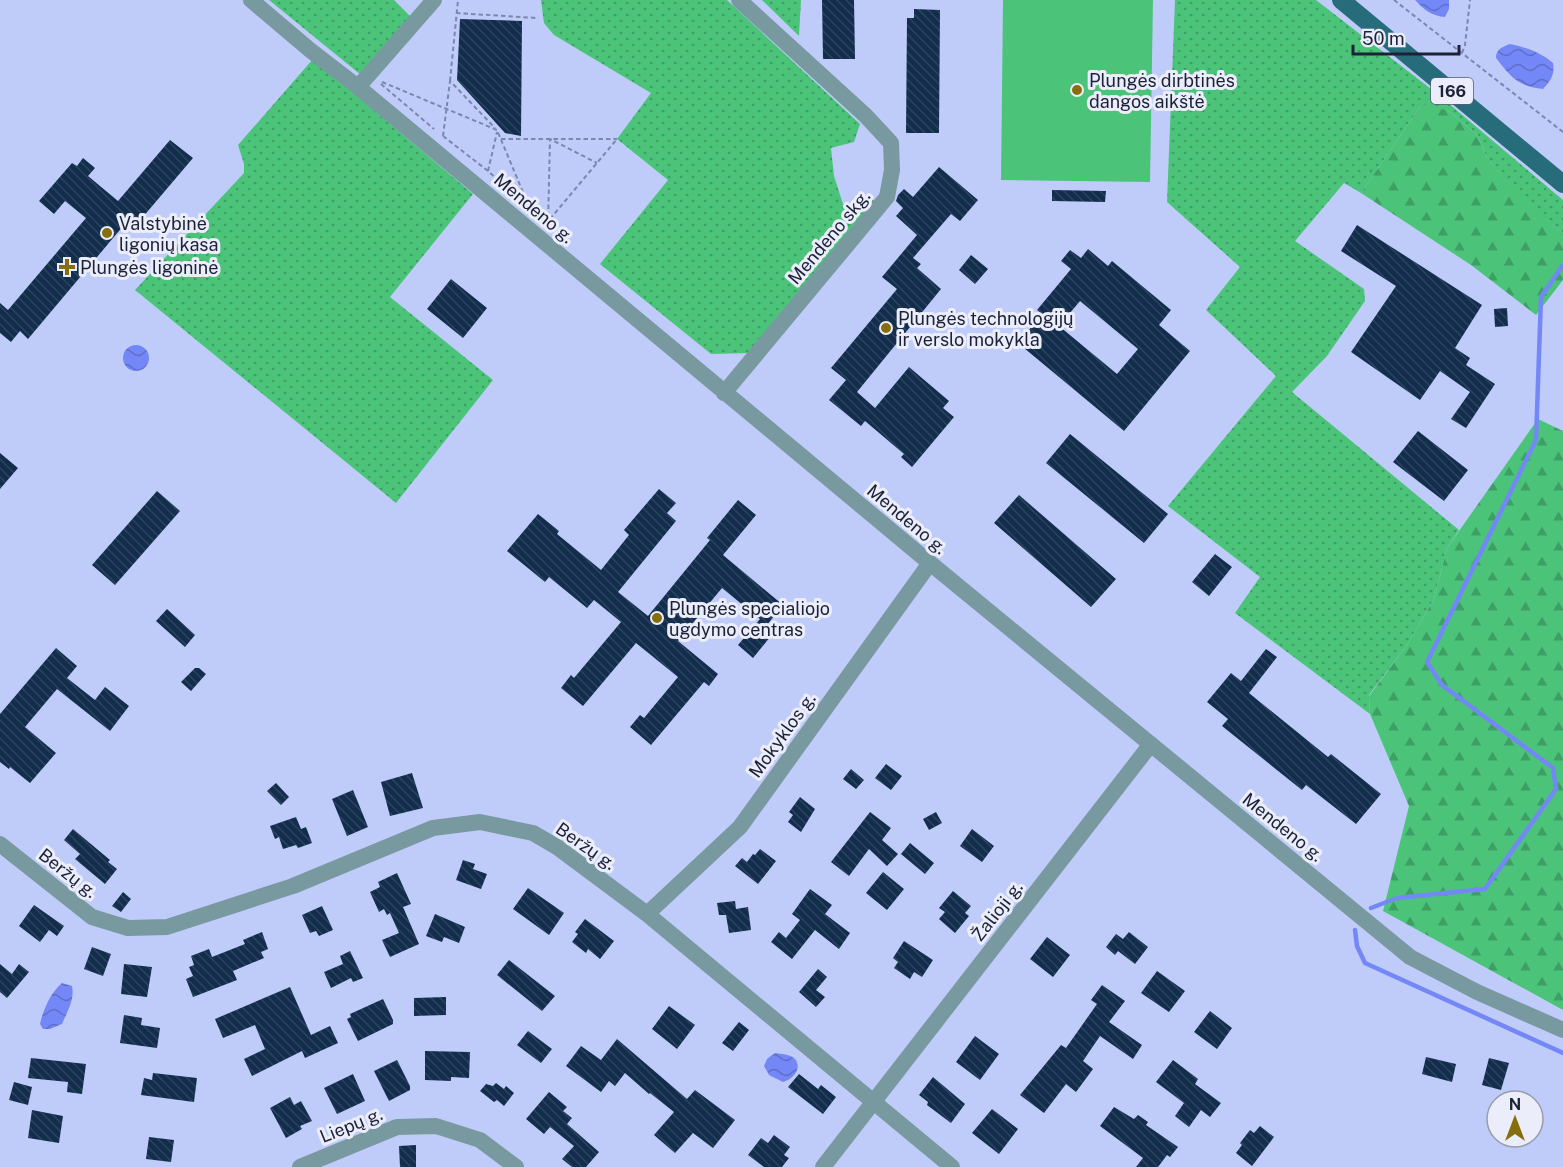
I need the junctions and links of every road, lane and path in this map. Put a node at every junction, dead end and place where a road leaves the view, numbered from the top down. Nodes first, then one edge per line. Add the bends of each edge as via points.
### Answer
1 (251, 0) edge
2 (434, 0) edge
3 (458, 0) edge
4 (739, 0) edge
5 (1341, 0) edge
6 (1394, 0) edge
7 (1470, 0) edge
8 (456, 13) junction
9 (537, 18) dead end
10 (1461, 53) junction
11 (450, 81) junction
12 (358, 87) junction
13 (446, 109) junction
14 (434, 129) dead end
15 (497, 130) junction
16 (1563, 132) edge
17 (501, 139) junction
18 (550, 139) junction
19 (597, 163) junction
20 (488, 171) junction
21 (1563, 184) edge
22 (550, 219) junction
23 (548, 224) dead end
24 (724, 393) junction
25 (930, 563) junction
26 (1151, 744) junction
27 (0, 844) edge
28 (647, 914) junction
29 (1563, 1030) edge
30 (874, 1102) junction
31 (300, 1167) edge
32 (516, 1167) edge
33 (823, 1167) edge
34 (952, 1167) edge

1 - 12 street, Mendeno g.
2 - 12 street
3 - 8 path
4 - 24 street, Mendeno skg. via 867,116 891,143 892,170 887,197
5 - 21 main road, 166
6 - 10 path
7 - 10 path
8 - 9 path
8 - 11 path
10 - 16 path
11 - 13 path
11 - 15 path
12 - 24 street, Mendeno g.
13 - 14 path via 377,80
13 - 15 path
13 - 20 path via 443,136
15 - 17 path
15 - 20 path
17 - 18 path
17 - 20 path via 530,209
18 - 19 path
18 - 19 path via 617,139
18 - 22 path
19 - 22 path
22 - 23 path
24 - 25 street, Mendeno g.
25 - 26 street, Mendeno g.
25 - 28 street, Mokyklos g. via 740,827
26 - 29 street, Mendeno g. via 1410,957
26 - 30 street, Žalioji g.
27 - 28 street, Beržų g. via 92,917 128,928 166,927 293,886 434,828 480,822 533,833
28 - 30 street, Beržų g.
30 - 33 street
30 - 34 street, Beržų g.
31 - 32 street, Liepų g. via 396,1127 436,1125 480,1140

